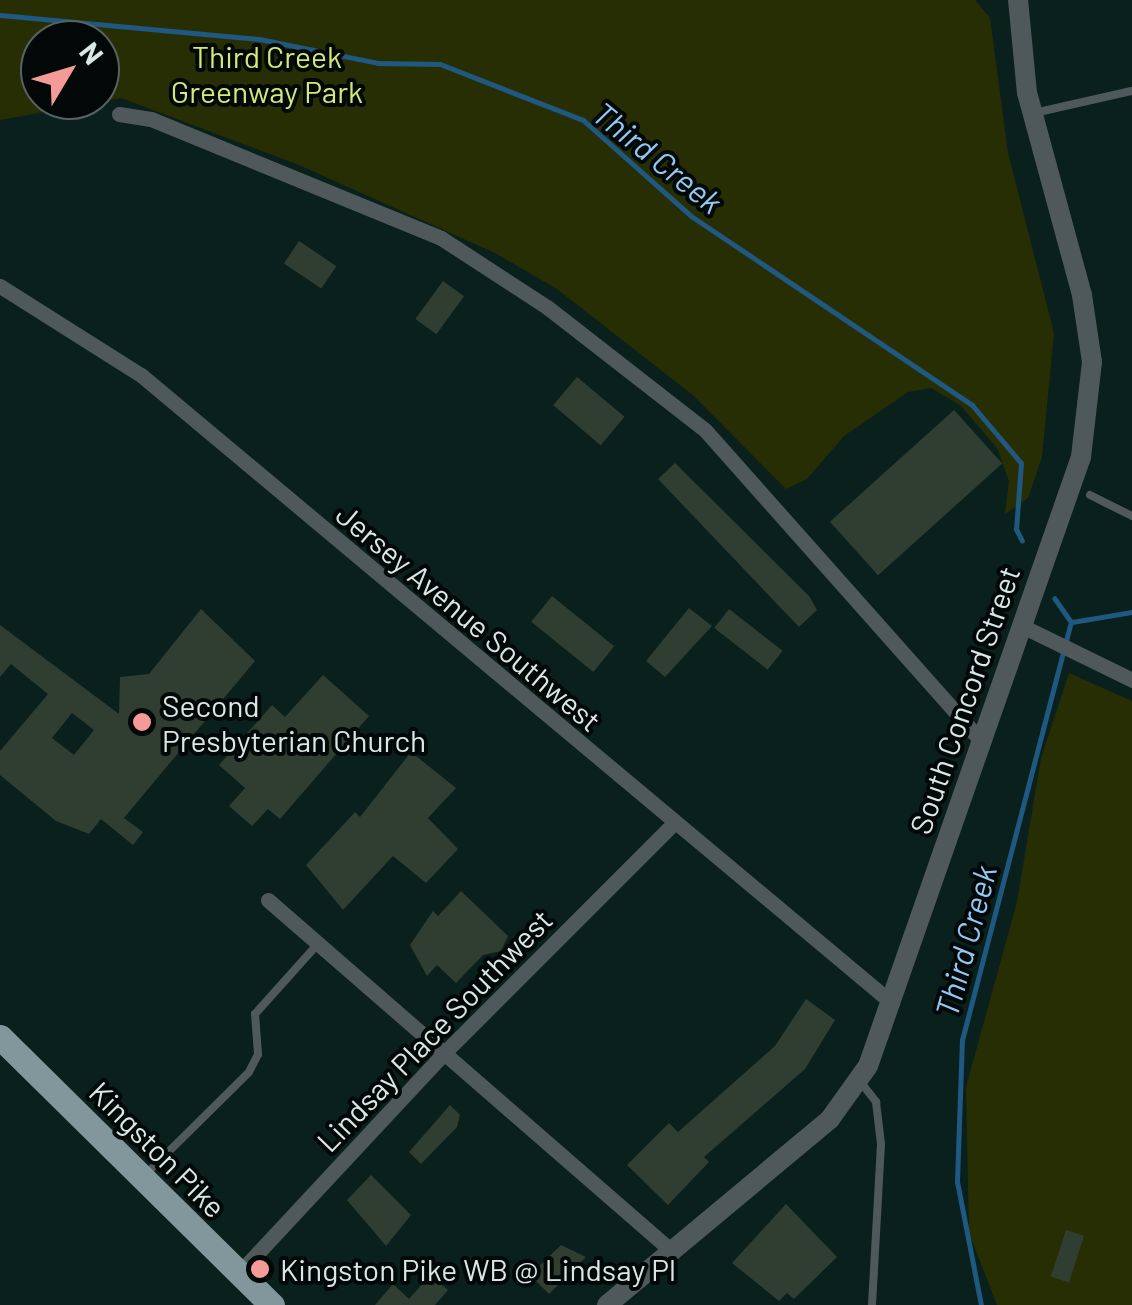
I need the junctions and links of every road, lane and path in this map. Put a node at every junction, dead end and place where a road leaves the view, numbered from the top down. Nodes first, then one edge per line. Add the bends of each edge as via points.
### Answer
1 (1018, 0) edge
2 (1132, 92) edge
3 (1033, 113) junction
4 (120, 114) edge
5 (0, 286) edge
6 (1090, 495) dead end
7 (1132, 516) edge
8 (1022, 626) junction
9 (1132, 680) edge
10 (980, 740) junction
11 (672, 826) junction
12 (268, 900) dead end
13 (320, 943) junction
14 (892, 1003) junction
15 (0, 1036) edge
16 (445, 1052) junction
17 (859, 1080) junction
18 (142, 1178) junction
19 (667, 1247) junction
20 (238, 1274) junction
21 (272, 1305) edge
22 (607, 1305) edge
23 (872, 1305) edge

1 - 3 street, South Concord Street
2 - 3 lane
3 - 8 street, South Concord Street via 1092,362 1081,458
4 - 10 street via 167,125 440,238 547,307 705,430
5 - 11 street, Jersey Avenue Southwest via 141,375
6 - 7 lane
8 - 9 street
8 - 10 street, South Concord Street
10 - 14 street, South Concord Street
11 - 14 street, Jersey Avenue Southwest
11 - 16 street, Lindsay Place Southwest
12 - 13 street
13 - 16 street
13 - 18 lane via 255,1014 258,1054 249,1072
14 - 17 street, South Concord Street
15 - 18 main road, Kingston Pike
16 - 19 street
16 - 20 street, Lindsay Place Southwest
17 - 19 street, South Concord Street via 830,1118
17 - 23 lane via 876,1102 881,1144
18 - 20 main road, Kingston Pike
19 - 22 street, South Concord Street
20 - 21 main road, Kingston Pike

